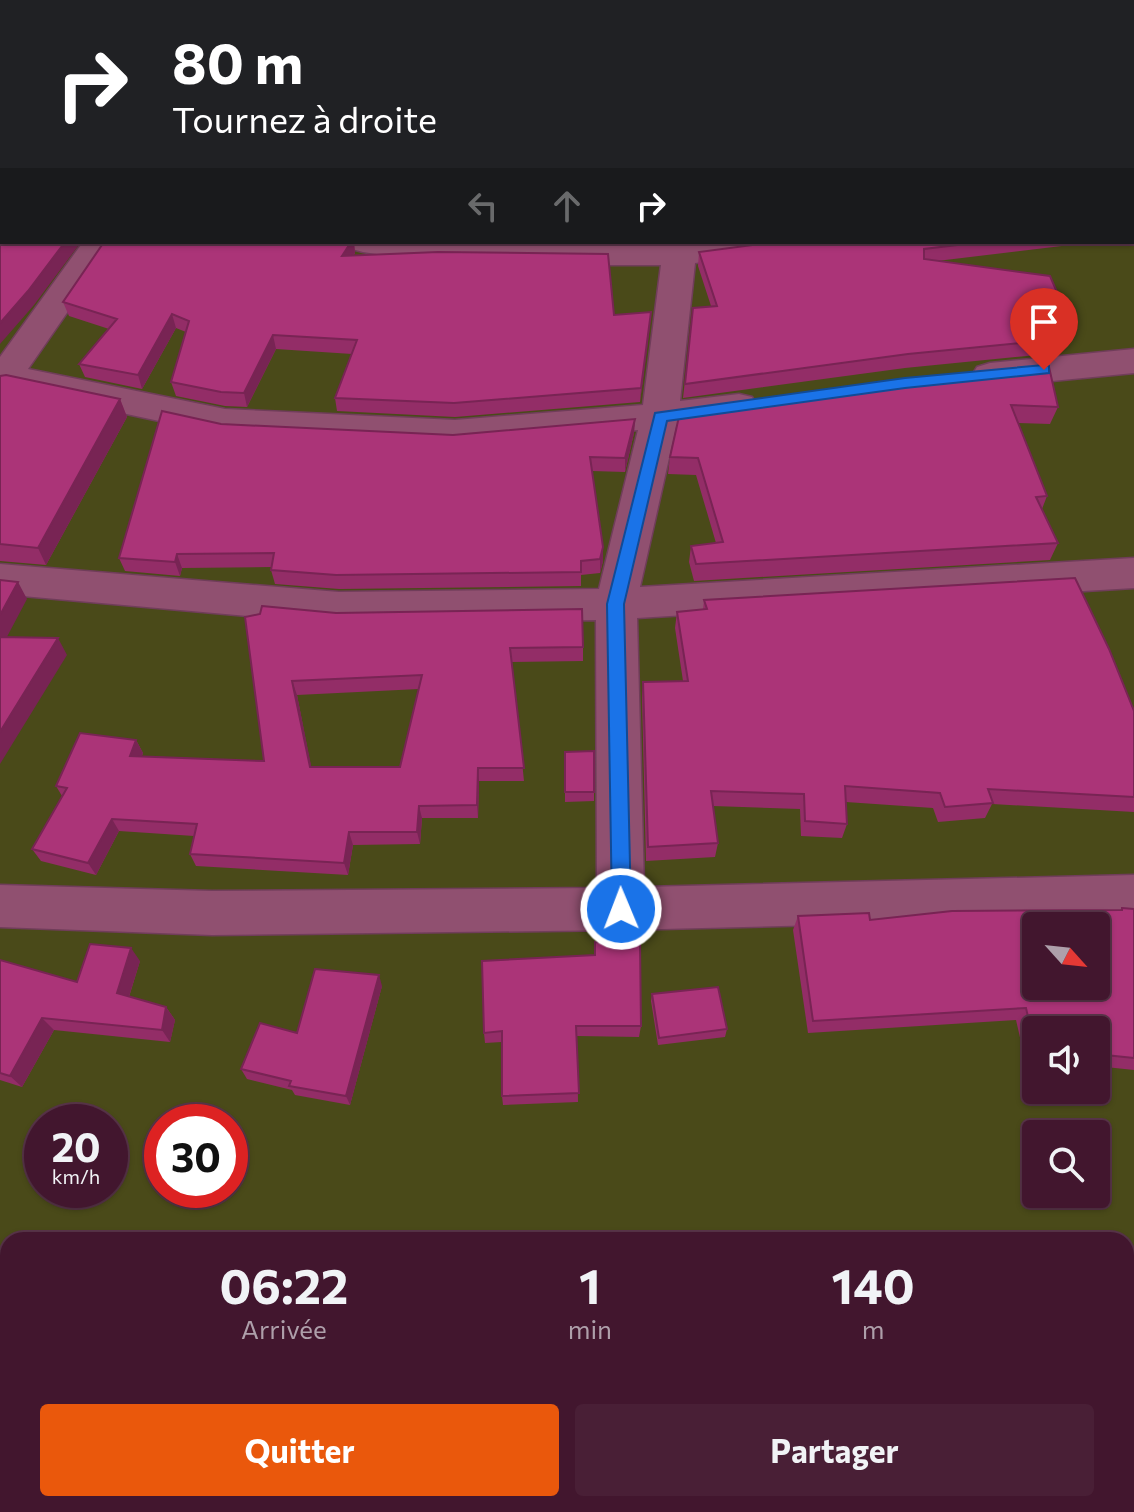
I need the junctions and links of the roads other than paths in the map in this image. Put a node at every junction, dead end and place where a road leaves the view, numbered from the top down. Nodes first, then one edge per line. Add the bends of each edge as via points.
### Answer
1 (99, 244) edge
2 (377, 244) edge
3 (748, 244) edge
4 (678, 248) edge
5 (1134, 361) edge
6 (2, 378) edge
7 (950, 379) edge
8 (767, 402) edge
9 (660, 416) junction
10 (1134, 573) edge
11 (0, 579) edge
12 (616, 604) junction
13 (1134, 896) edge
14 (0, 906) edge
15 (621, 909) junction

1 - 6 street
2 - 4 street via 451,255
3 - 4 street
4 - 9 street
5 - 7 street
6 - 9 street via 225,422 455,433
8 - 9 street
9 - 12 street
10 - 12 street
11 - 12 street via 339,608
12 - 15 street
13 - 15 street
14 - 15 street via 212,913

